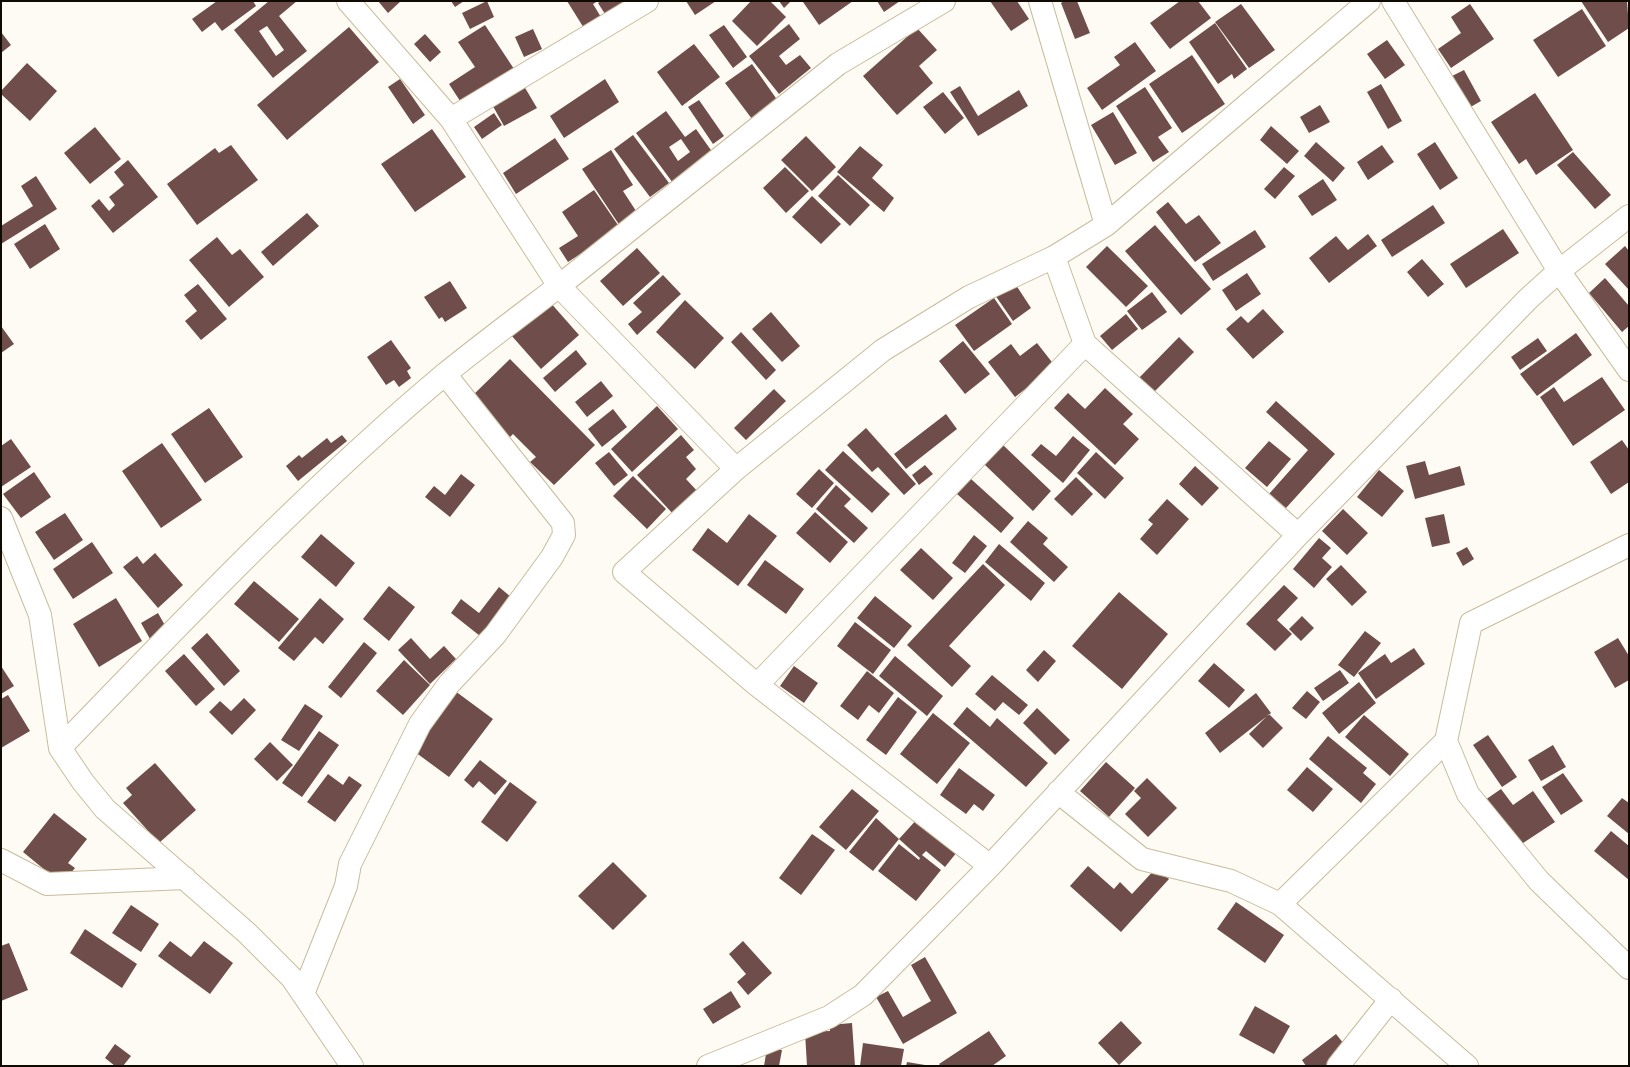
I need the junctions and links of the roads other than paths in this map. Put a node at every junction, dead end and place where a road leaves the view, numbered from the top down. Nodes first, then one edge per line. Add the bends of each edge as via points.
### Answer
1 (348, 1) edge
2 (647, 1) edge
3 (944, 1) edge
4 (1040, 1) edge
5 (1369, 1) edge
6 (1393, 1) edge
7 (451, 119) junction
8 (1629, 216) edge
9 (1106, 225) junction
10 (1054, 257) junction
11 (1559, 271) junction
12 (559, 286) junction
13 (1085, 344) junction
14 (1629, 370) edge
15 (445, 374) junction
16 (736, 469) junction
17 (1, 518) edge
18 (1298, 535) junction
19 (1629, 545) edge
20 (757, 685) junction
21 (1446, 741) junction
22 (60, 748) junction
23 (1058, 792) junction
24 (1, 860) edge
25 (990, 866) junction
26 (185, 878) junction
27 (1280, 904) junction
28 (1629, 968) edge
29 (303, 994) junction
30 (1392, 999) junction
31 (352, 1066) edge
32 (708, 1066) edge
33 (1338, 1066) edge
34 (1467, 1066) edge

1 - 7 street
2 - 7 street
3 - 12 street via 838,64
4 - 9 street
5 - 9 street
6 - 11 street
7 - 12 street
8 - 11 street
9 - 10 street
10 - 13 street
10 - 16 street via 969,297 882,350
11 - 14 street
11 - 18 street
12 - 15 street
12 - 16 street
13 - 18 street
13 - 20 street
15 - 22 street via 225,577
15 - 29 street via 563,523 564,535 552,557 495,635 450,684 420,724 350,864 346,886
16 - 20 street via 624,572
17 - 22 street via 40,616
18 - 23 street
19 - 21 street via 1471,623
20 - 25 street
21 - 27 street
21 - 28 street via 1468,794 1539,881
22 - 26 street via 105,809
23 - 25 street
23 - 27 street via 1142,859 1230,881
24 - 26 street via 47,884
25 - 32 street via 864,996 829,1017
26 - 29 street via 248,932
27 - 30 street
29 - 31 street
30 - 33 street
30 - 34 street

